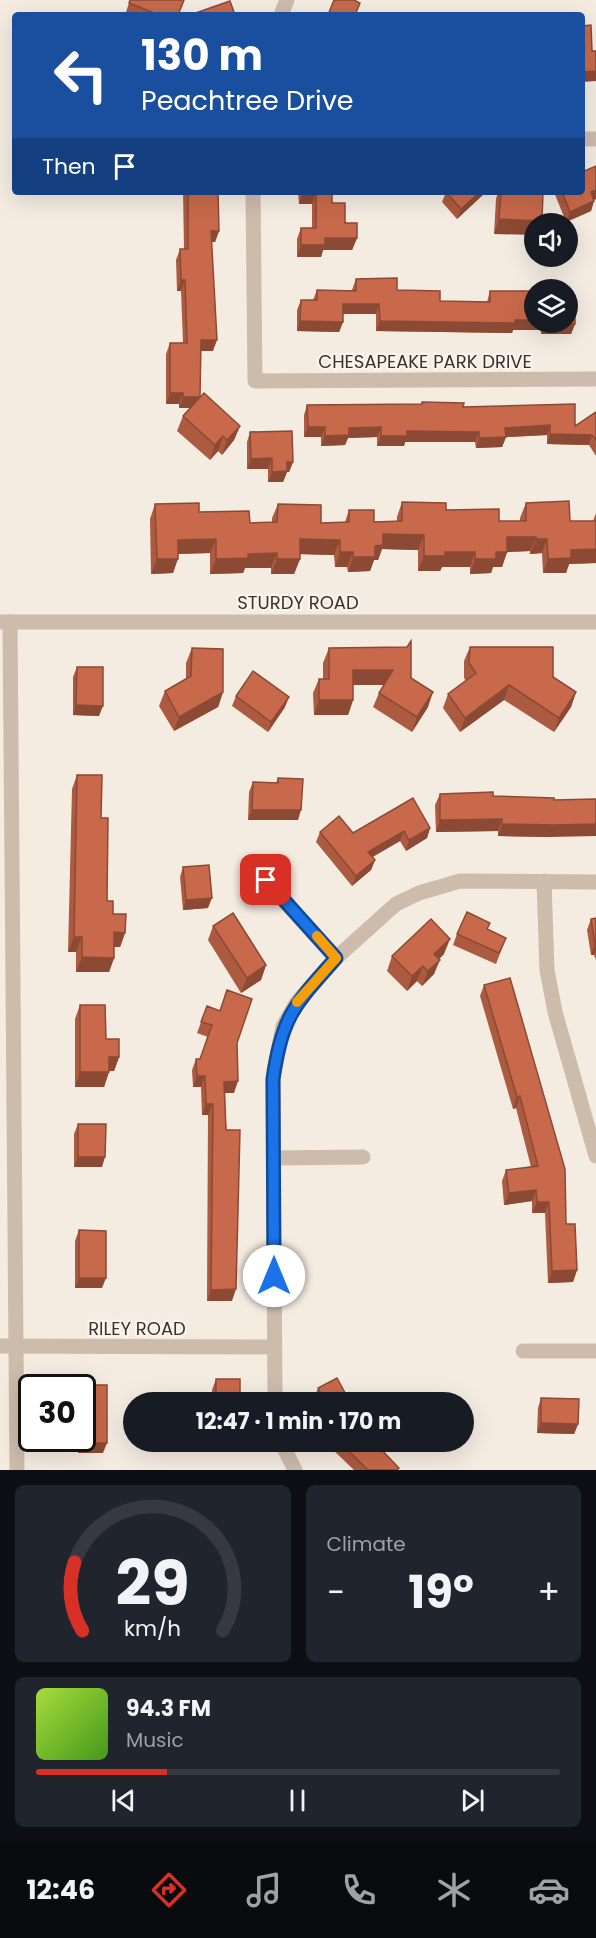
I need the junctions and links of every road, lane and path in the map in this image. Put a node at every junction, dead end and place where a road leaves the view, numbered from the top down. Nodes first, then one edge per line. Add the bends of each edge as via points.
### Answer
1 (253, 195) edge
2 (596, 379) edge
3 (5, 622) edge
4 (596, 622) edge
5 (266, 880) dead end
6 (544, 881) junction
7 (596, 882) edge
8 (336, 958) junction
9 (596, 1156) edge
10 (363, 1157) dead end
11 (274, 1158) junction
12 (0, 1346) edge
13 (17, 1346) junction
14 (274, 1347) junction
15 (523, 1351) dead end
16 (596, 1351) edge
17 (275, 1392) edge
18 (286, 1452) edge
19 (17, 1470) edge
20 (295, 1470) edge

1 - 2 street, CHESAPEAKE PARK DRIVE via 255,381
3 - 4 street, STURDY ROAD
3 - 13 street
5 - 8 street
6 - 7 street
6 - 8 street via 460,881 439,885 396,904
6 - 9 street via 547,970
8 - 11 street via 297,1002 283,1026 273,1079
10 - 11 street
11 - 14 street
12 - 13 street, RILEY ROAD
13 - 14 street, RILEY ROAD
13 - 19 street
14 - 17 street
15 - 16 street
18 - 20 street

